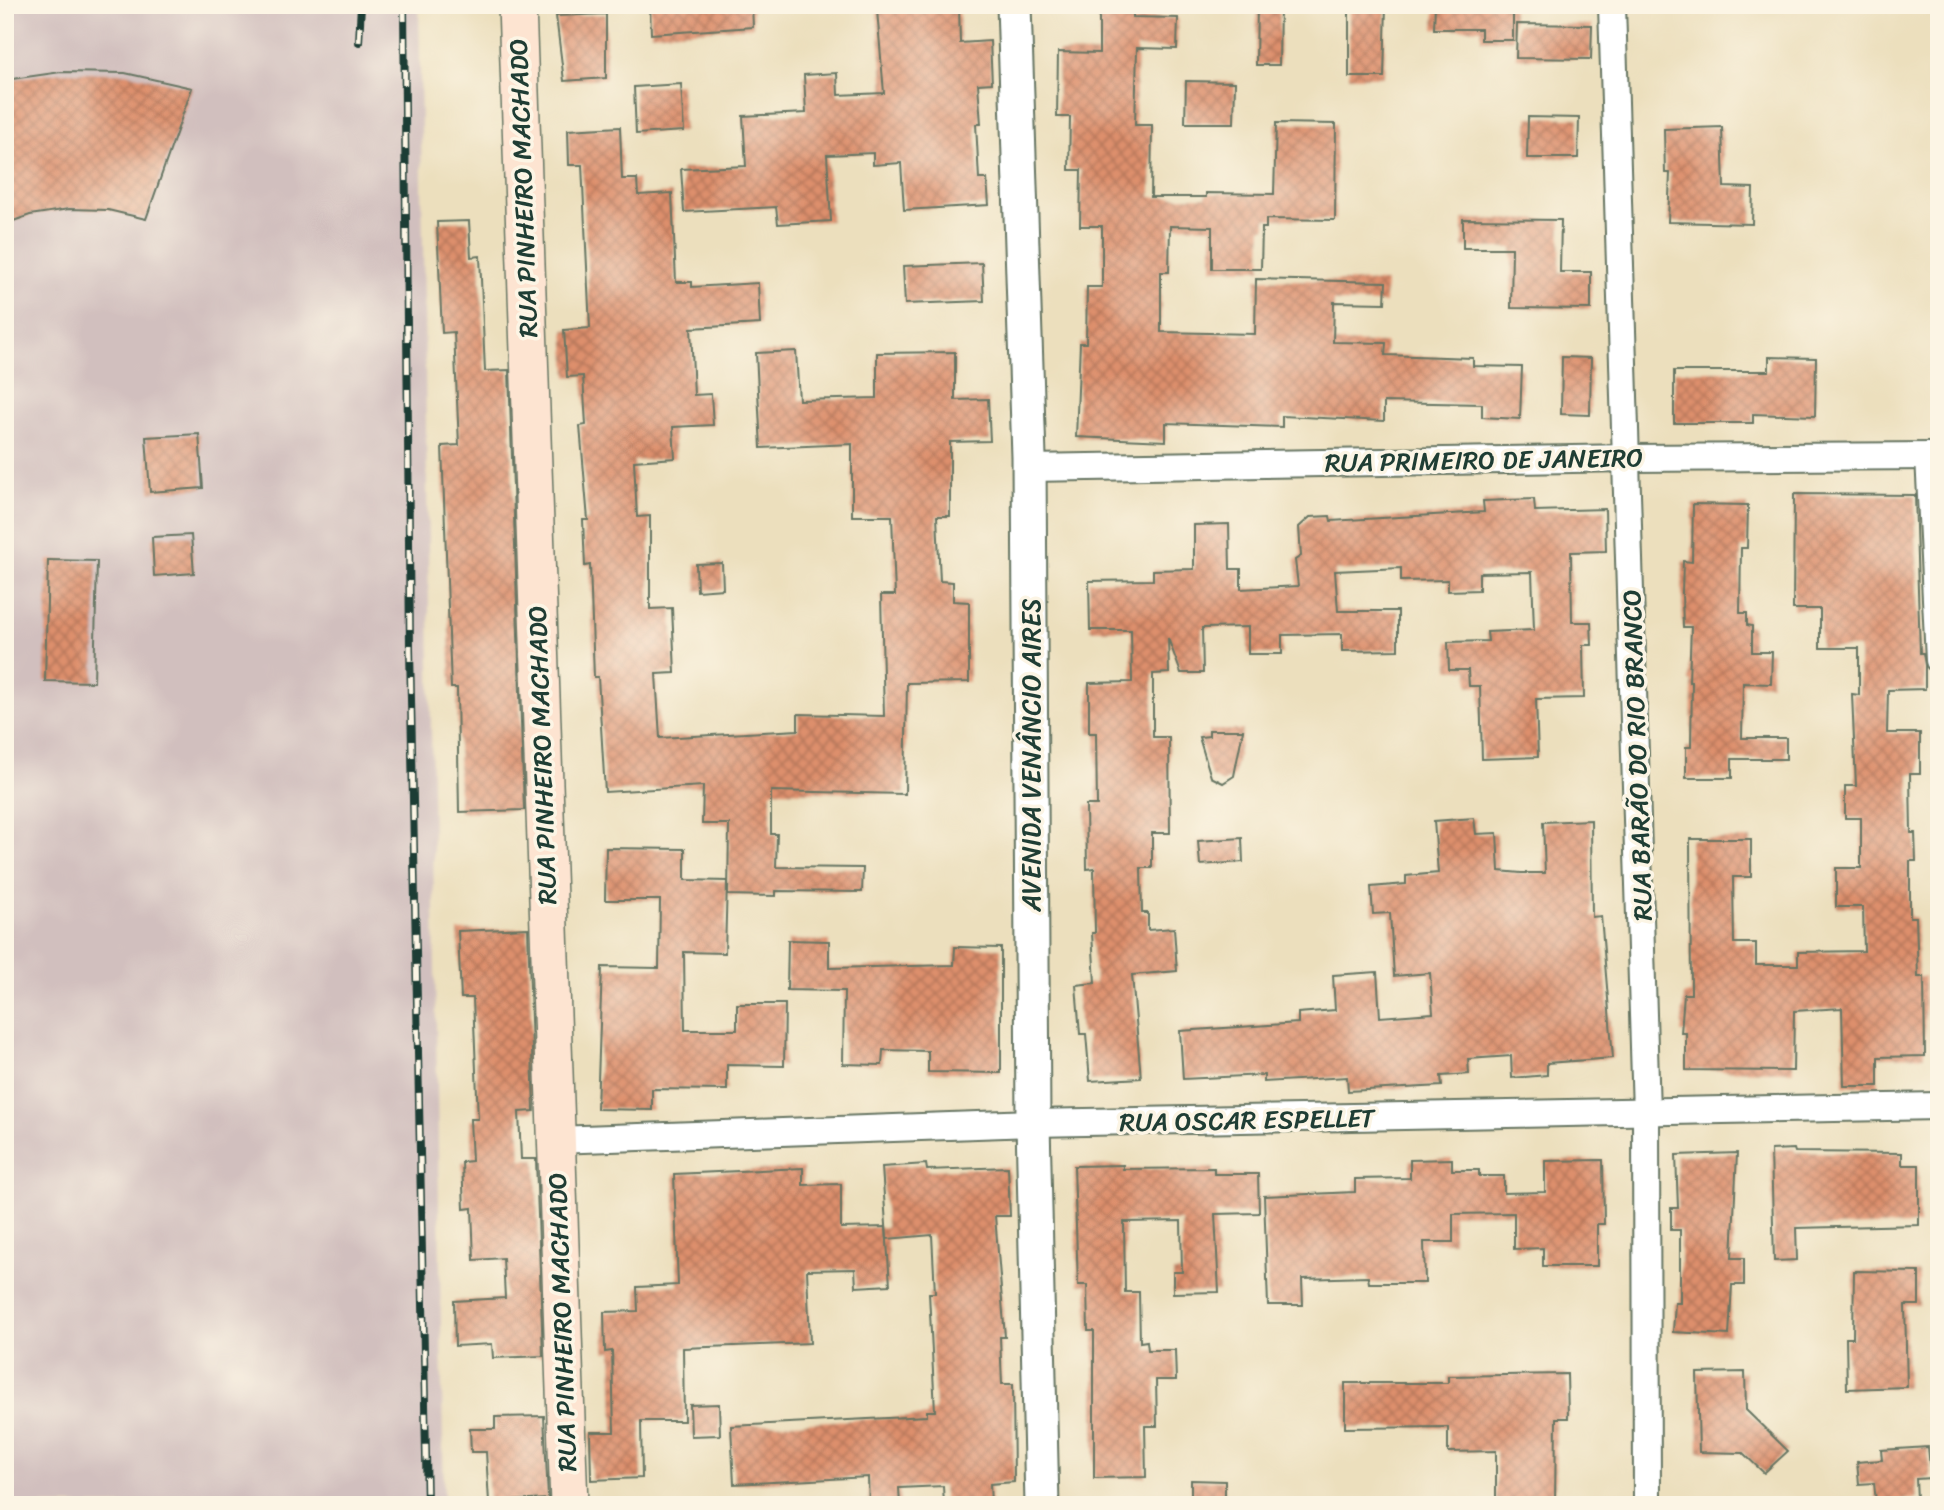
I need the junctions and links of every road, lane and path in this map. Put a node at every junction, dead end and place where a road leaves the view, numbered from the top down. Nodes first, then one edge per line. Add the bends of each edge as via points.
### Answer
1 (517, 5) edge
2 (1014, 5) edge
3 (1612, 5) edge
4 (1934, 456) edge
5 (1629, 457) junction
6 (1029, 468) junction
7 (1939, 660) edge
8 (1939, 1106) edge
9 (1646, 1112) junction
10 (1033, 1124) junction
11 (555, 1140) junction
12 (569, 1505) edge
13 (1042, 1505) edge
14 (1647, 1505) edge

1 - 11 main road, RUA PINHEIRO MACHADO
2 - 6 street, AVENIDA VENÂNCIO AIRES
3 - 5 street, RUA BARÃO DO RIO BRANCO
4 - 5 street, RUA PRIMEIRO DE JANEIRO
4 - 7 street
5 - 6 street, RUA PRIMEIRO DE JANEIRO
5 - 9 street, RUA BARÃO DO RIO BRANCO
6 - 10 street, AVENIDA VENÂNCIO AIRES
8 - 9 street, RUA OSCAR ESPELLET
9 - 10 street, RUA OSCAR ESPELLET
9 - 14 street, RUA BARÃO DO RIO BRANCO
10 - 11 street, RUA OSCAR ESPELLET
10 - 13 street, AVENIDA VENÂNCIO AIRES
11 - 12 main road, RUA PINHEIRO MACHADO

